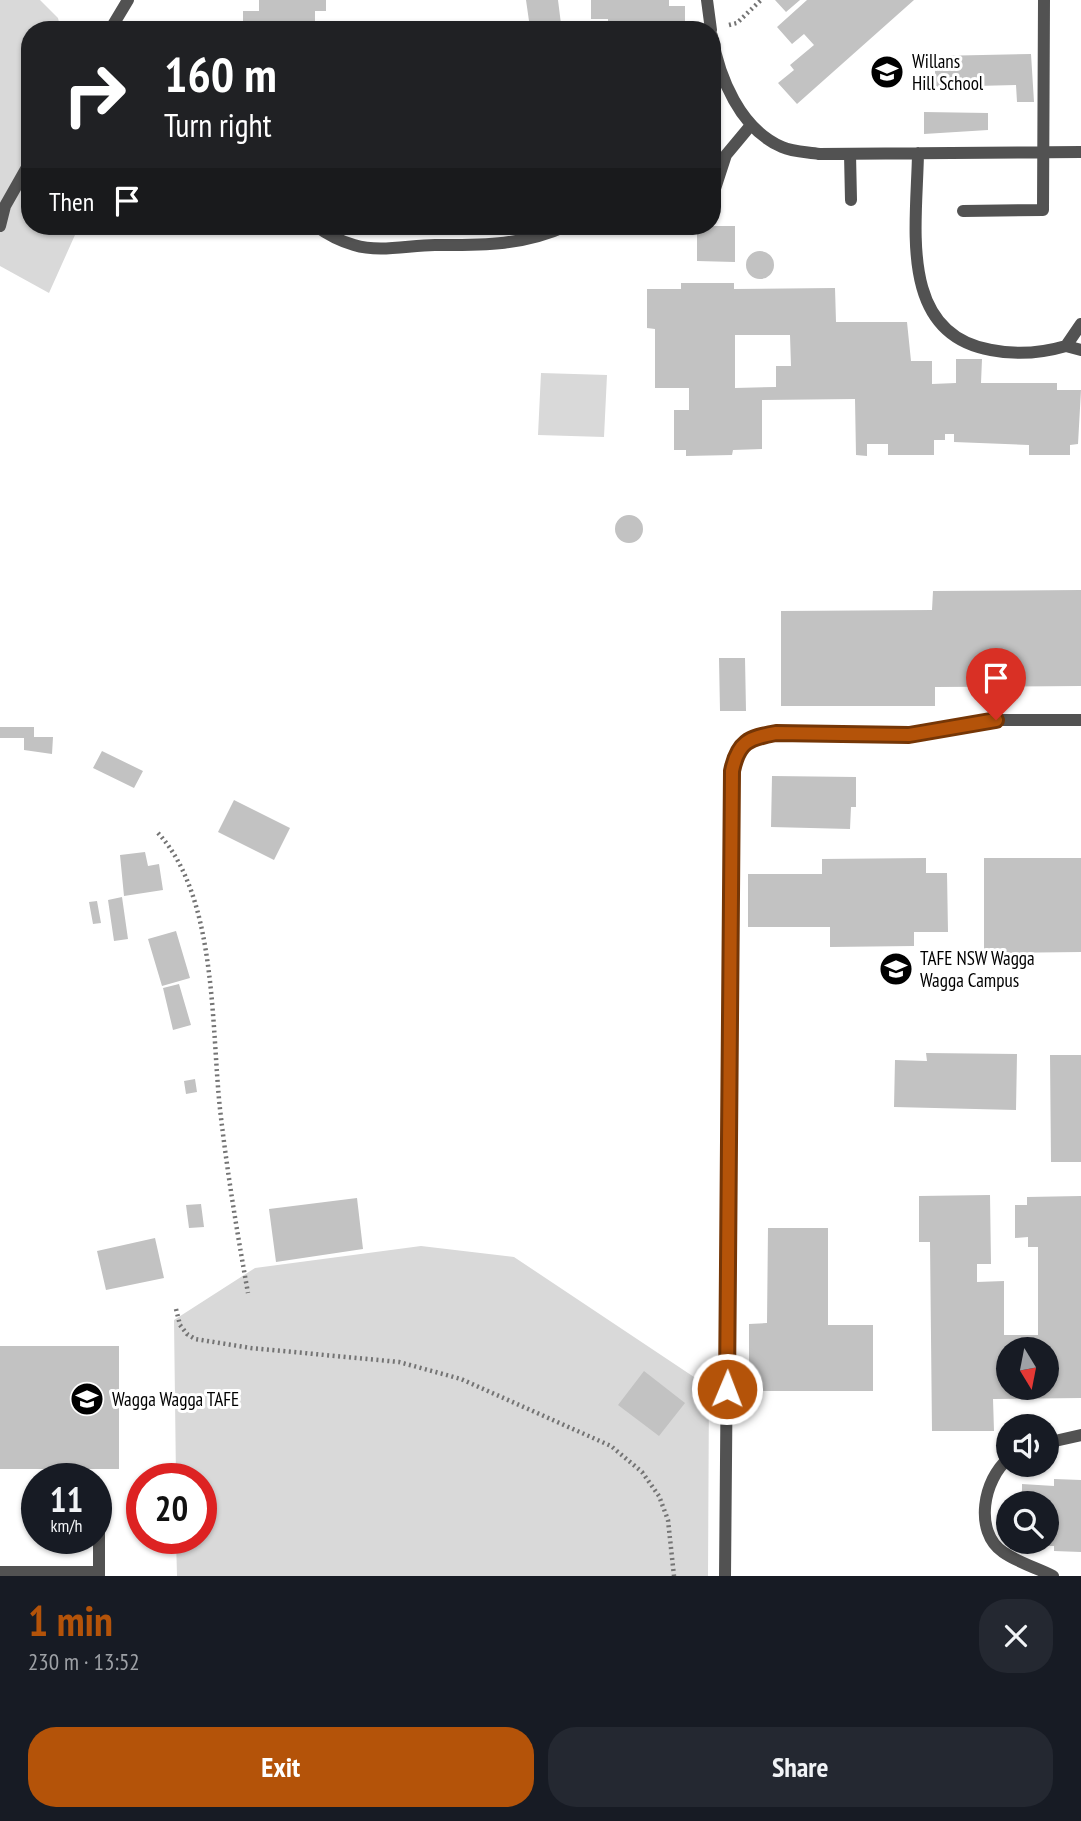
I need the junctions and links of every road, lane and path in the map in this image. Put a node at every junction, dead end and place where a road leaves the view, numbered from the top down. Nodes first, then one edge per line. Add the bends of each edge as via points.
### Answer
1 (128, 0) edge
2 (708, 0) edge
3 (761, 0) edge
4 (1044, 0) edge
5 (115, 21) edge
6 (710, 21) edge
7 (737, 23) dead end
8 (721, 71) edge
9 (751, 125) junction
10 (1043, 152) junction
11 (1081, 152) edge
12 (918, 153) junction
13 (850, 154) junction
14 (721, 170) edge
15 (21, 176) edge
16 (851, 200) dead end
17 (3, 205) edge
18 (963, 211) dead end
19 (0, 226) edge
20 (328, 235) edge
21 (538, 235) edge
22 (1081, 324) edge
23 (1066, 346) junction
24 (1081, 350) edge
25 (1081, 720) edge
26 (158, 833) dead end
27 (248, 1293) dead end
28 (176, 1310) dead end
29 (1081, 1435) edge
30 (1059, 1440) edge
31 (997, 1477) edge
32 (99, 1554) edge
33 (0, 1572) edge
34 (99, 1574) edge
35 (674, 1576) edge
36 (725, 1576) edge
37 (1053, 1576) edge

1 - 5 lane
2 - 6 lane
3 - 7 path
4 - 10 lane
8 - 9 lane
9 - 13 lane via 782,147
9 - 14 lane via 726,155
10 - 11 lane
10 - 12 lane
10 - 18 lane via 1043,210
12 - 13 lane
12 - 23 lane via 918,266 935,318 950,335 971,347 1045,352
13 - 16 lane
15 - 17 lane
17 - 19 lane
20 - 21 lane via 356,246 389,248 475,247
22 - 23 lane
23 - 24 lane
25 - 36 lane via 996,720 909,735 776,733 751,740 736,753 731,785
26 - 27 path via 174,851 192,887 215,1033 228,1179
28 - 35 path via 180,1325 195,1339 399,1362 461,1379 611,1446 642,1472 659,1496 668,1520
29 - 30 lane
31 - 37 lane via 985,1497 985,1518 992,1538 1002,1551
32 - 34 lane
33 - 34 lane

